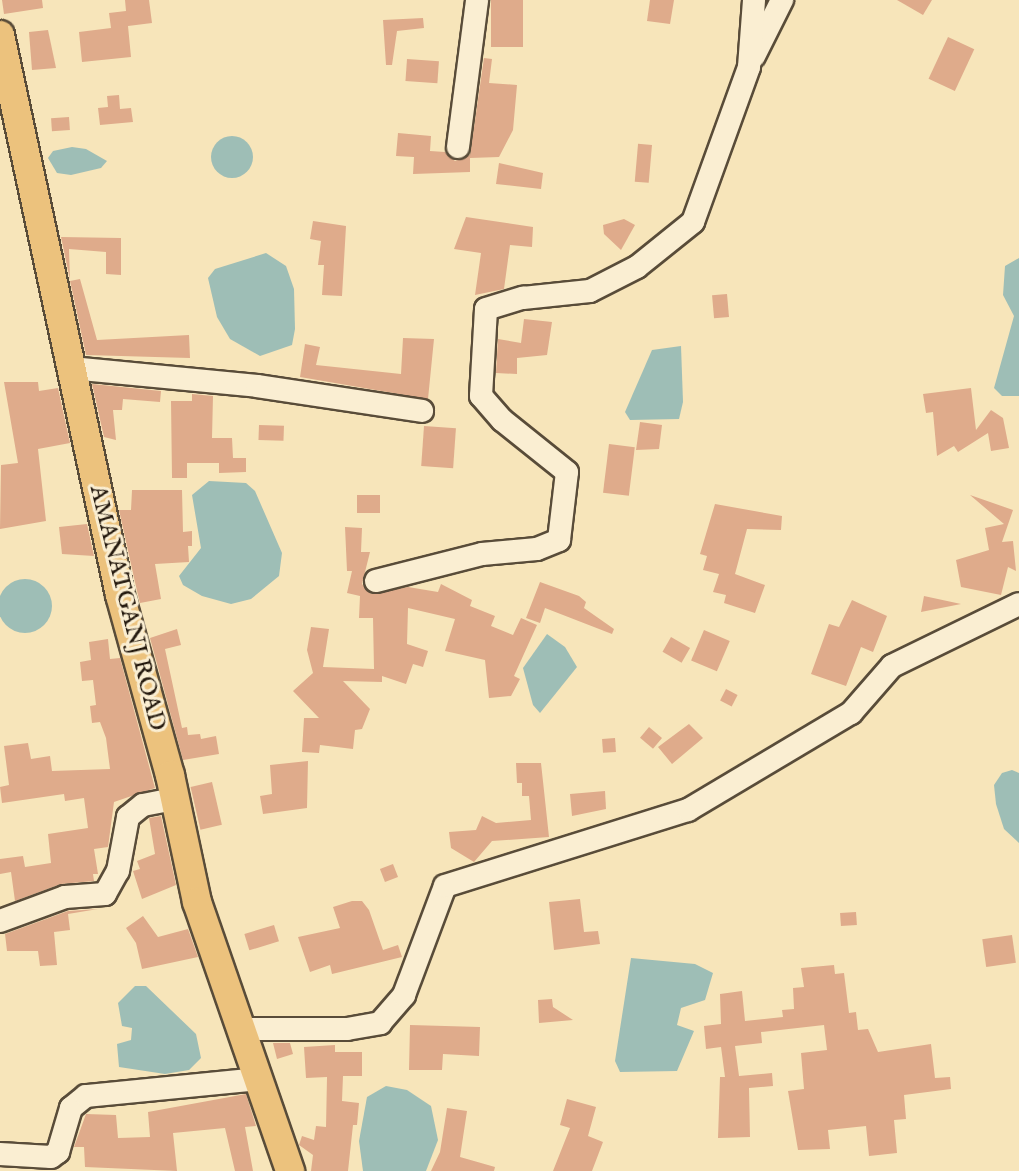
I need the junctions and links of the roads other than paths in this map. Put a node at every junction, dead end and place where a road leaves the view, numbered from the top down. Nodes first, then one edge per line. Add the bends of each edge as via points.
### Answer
1 (477, 0) edge
2 (754, 0) edge
3 (782, 0) edge
4 (0, 35) edge
5 (749, 67) junction
6 (458, 147) dead end
7 (71, 368) junction
8 (422, 411) dead end
9 (376, 581) dead end
10 (1019, 604) edge
11 (174, 799) junction
12 (0, 921) edge
13 (240, 1029) junction
14 (258, 1079) junction
15 (0, 1154) edge
16 (294, 1168) edge

1 - 6 street
2 - 5 street
3 - 5 street
4 - 7 main road, AMANATGANJ ROAD
5 - 9 street via 693,222 637,267 590,291 523,298 486,309 481,396 502,420 567,472 559,540
7 - 8 street via 257,386
7 - 11 main road, AMANATGANJ ROAD via 120,595
10 - 13 street via 892,666 851,713 688,810 445,886 404,995 380,1023 347,1029
11 - 12 street via 143,805 128,817 118,871 105,894 65,897
11 - 13 main road, AMANATGANJ ROAD via 197,902
13 - 14 main road, AMANATGANJ ROAD
14 - 15 street via 86,1096 71,1108 58,1152 51,1157
14 - 16 main road, AMANATGANJ ROAD

